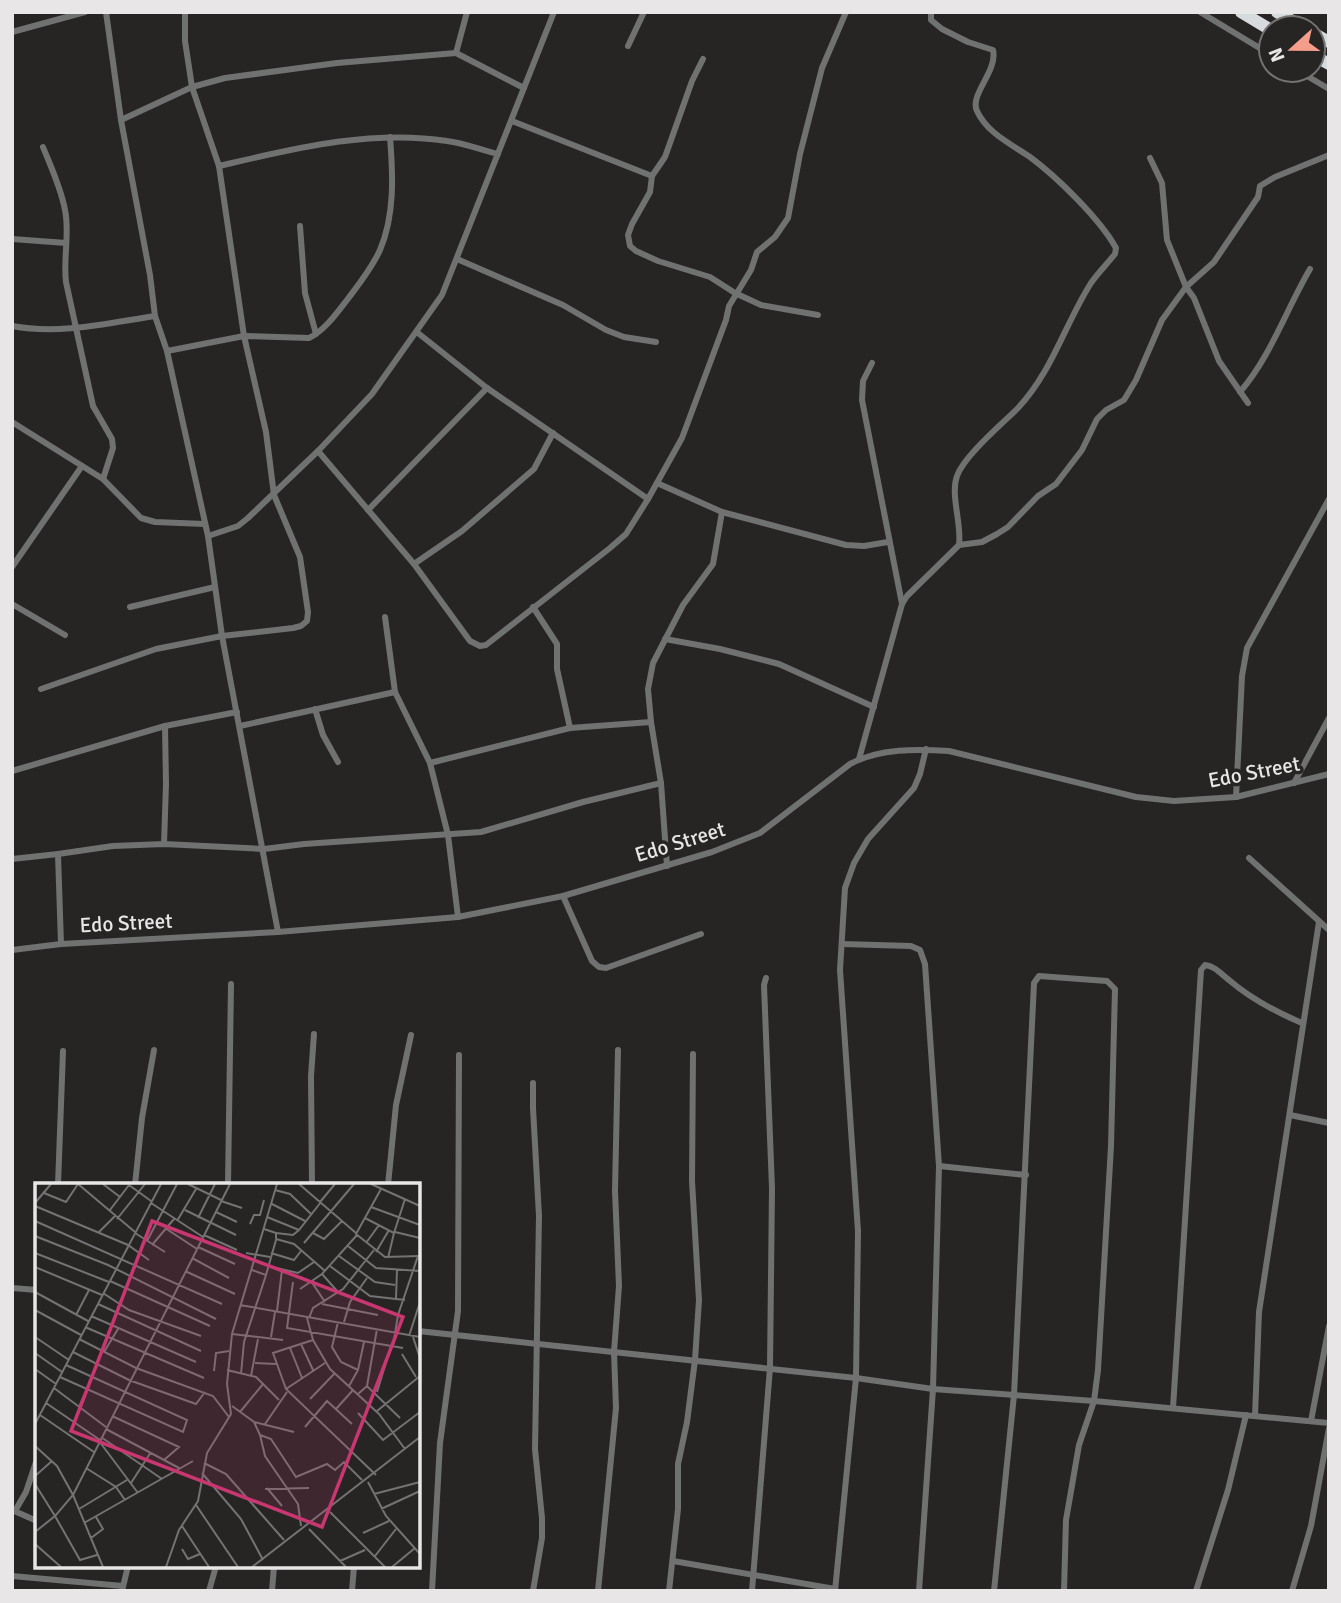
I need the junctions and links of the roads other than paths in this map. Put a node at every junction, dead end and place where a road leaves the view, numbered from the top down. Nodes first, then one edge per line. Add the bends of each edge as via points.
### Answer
1 (85, 12) edge
2 (106, 12) edge
3 (185, 12) edge
4 (467, 12) edge
5 (554, 12) edge
6 (644, 12) edge
7 (846, 12) edge
8 (931, 12) edge
9 (1200, 12) edge
10 (1241, 12) edge
11 (1257, 22) edge
12 (12, 32) edge
13 (628, 47) dead end
14 (1257, 47) edge
15 (456, 53) junction
16 (703, 59) dead end
17 (192, 87) junction
18 (524, 88) junction
19 (121, 120) junction
20 (512, 121) junction
21 (390, 137) junction
22 (43, 147) dead end
23 (498, 154) junction
24 (1329, 155) edge
25 (1150, 158) dead end
26 (219, 166) junction
27 (652, 176) junction
28 (300, 226) dead end
29 (12, 239) edge
30 (66, 243) junction
31 (457, 260) junction
32 (1310, 269) dead end
33 (1186, 287) junction
34 (735, 293) junction
35 (818, 315) dead end
36 (155, 316) junction
37 (12, 326) edge
38 (75, 328) junction
39 (418, 333) junction
40 (316, 334) junction
41 (244, 336) junction
42 (656, 342) dead end
43 (167, 351) junction
44 (872, 363) dead end
45 (487, 388) junction
46 (1240, 391) junction
47 (1248, 403) dead end
48 (12, 422) edge
49 (553, 433) junction
50 (318, 451) junction
51 (82, 466) junction
52 (103, 479) junction
53 (657, 483) junction
54 (274, 495) junction
55 (648, 499) junction
56 (1329, 499) edge
57 (368, 510) junction
58 (722, 512) junction
59 (205, 524) junction
60 (208, 536) junction
61 (888, 542) junction
62 (959, 545) junction
63 (414, 564) junction
64 (12, 567) edge
65 (215, 587) junction
66 (12, 604) edge
67 (902, 604) junction
68 (130, 607) dead end
69 (533, 607) junction
70 (385, 617) dead end
71 (65, 635) dead end
72 (222, 636) junction
73 (665, 639) junction
74 (41, 689) dead end
75 (395, 692) junction
76 (874, 707) junction
77 (315, 709) junction
78 (237, 712) junction
79 (1329, 718) edge
80 (650, 722) junction
81 (164, 726) junction
82 (240, 726) junction
83 (570, 727) junction
84 (926, 749) junction
85 (859, 759) junction
86 (338, 762) dead end
87 (430, 762) junction
88 (12, 771) edge
89 (1329, 774) edge
90 (661, 783) junction
91 (1294, 783) junction
92 (1236, 797) junction
93 (448, 835) junction
94 (164, 844) junction
95 (264, 849) junction
96 (58, 854) junction
97 (1249, 858) dead end
98 (12, 859) edge
99 (667, 866) junction
100 (563, 895) junction
101 (458, 917) junction
102 (1319, 922) junction
103 (1329, 930) edge
104 (278, 932) junction
105 (701, 934) dead end
106 (61, 944) junction
107 (842, 944) junction
108 (12, 950) edge
109 (766, 978) dead end
110 (231, 984) dead end
111 (1302, 1023) junction
112 (314, 1034) dead end
113 (411, 1035) dead end
114 (154, 1050) dead end
115 (618, 1050) dead end
116 (63, 1051) dead end
117 (693, 1054) dead end
118 (459, 1055) dead end
119 (533, 1083) dead end
120 (1290, 1115) junction
121 (1329, 1123) edge
122 (939, 1166) junction
123 (1026, 1175) junction
124 (58, 1183) edge
125 (135, 1183) edge
126 (228, 1183) edge
127 (312, 1183) edge
128 (388, 1183) edge
129 (12, 1288) edge
130 (35, 1290) edge
131 (1329, 1326) edge
132 (420, 1331) edge
133 (454, 1335) junction
134 (538, 1343) junction
135 (614, 1352) junction
136 (695, 1360) junction
137 (770, 1368) junction
138 (856, 1378) junction
139 (933, 1390) junction
140 (1014, 1395) junction
141 (1094, 1401) junction
142 (1174, 1408) junction
143 (1245, 1415) junction
144 (1255, 1416) junction
145 (1311, 1421) junction
146 (1329, 1423) edge
147 (1329, 1428) edge
148 (35, 1466) edge
149 (13, 1511) edge
150 (35, 1520) edge
151 (673, 1561) junction
152 (128, 1568) edge
153 (215, 1568) edge
154 (274, 1568) edge
155 (354, 1568) edge
156 (12, 1576) edge
157 (753, 1577) junction
158 (123, 1588) edge
159 (835, 1590) edge
160 (209, 1591) edge
161 (272, 1591) edge
162 (352, 1591) edge
163 (432, 1591) edge
164 (533, 1591) edge
165 (598, 1591) edge
166 (669, 1591) edge
167 (752, 1591) edge
168 (919, 1591) edge
169 (994, 1591) edge
170 (1064, 1591) edge
171 (1196, 1591) edge
172 (1292, 1591) edge

1 - 12 street
2 - 19 street
3 - 17 street
4 - 15 street
5 - 18 street
6 - 13 street
7 - 34 street via 822,68 788,218 757,252
8 - 62 street via 932,20 942,29 993,50 993,66 975,102 977,112 995,134 1076,198 1116,248 1090,285 1041,378 957,476
9 - 14 street
10 - 11 highway
15 - 17 street via 337,62
15 - 18 street
16 - 27 street via 665,157
17 - 19 street
17 - 26 street
18 - 20 street
19 - 36 street
20 - 23 street
20 - 27 street
21 - 23 street via 447,141
21 - 26 street via 303,147
21 - 40 street via 393,180 379,251 342,307
22 - 30 street via 65,209
23 - 31 street
24 - 33 street via 1260,186 1258,197 1214,262
25 - 33 street via 1162,183 1167,240
26 - 41 street
27 - 34 street via 650,192 628,235 632,249 710,276
28 - 40 street via 304,293
29 - 30 street
30 - 38 street via 65,274
31 - 39 street
31 - 42 street via 563,305 606,330
32 - 46 street via 1255,375
33 - 46 street via 1195,298 1219,361
33 - 62 street via 1162,320 1124,400 1097,419 1082,450 1056,484 997,534 982,542
34 - 35 street via 769,308
34 - 53 street via 682,438
36 - 38 street
36 - 43 street
37 - 38 street
38 - 52 street via 93,406 112,439
39 - 45 street
39 - 50 street via 372,394
40 - 41 street via 309,338
41 - 43 street
41 - 54 street via 266,432
43 - 59 street
44 - 61 street via 863,381 862,400
45 - 49 street
45 - 57 street
46 - 47 street
48 - 51 street
49 - 55 street
49 - 63 street via 534,469 462,531
50 - 54 street
50 - 57 street
51 - 52 street
51 - 64 street
52 - 59 street via 141,519
53 - 55 street
53 - 58 street
54 - 60 street via 238,526
54 - 72 street via 300,557 307,621 293,628
55 - 69 street via 626,534
56 - 92 street via 1247,648
57 - 63 street
58 - 61 street via 854,547
58 - 73 street via 713,564 682,605
59 - 60 street
60 - 65 street
61 - 67 street
62 - 67 street
63 - 69 street via 474,645 486,645
65 - 68 street
65 - 72 street
66 - 71 street
67 - 76 street
69 - 83 street via 557,644 557,670
70 - 75 street
72 - 74 street via 156,649
72 - 78 street
73 - 76 street via 779,664
73 - 80 street via 653,663 648,689
75 - 77 street
75 - 87 street
76 - 85 street
77 - 82 street
77 - 86 street
78 - 81 street
78 - 82 street
79 - 91 street
80 - 83 street
80 - 90 street
81 - 88 street
81 - 94 street
82 - 95 street
83 - 87 street
84 - 85 street, Edo Street
84 - 92 street, Edo Street via 977,757 1136,797 1174,801
84 - 107 street via 914,788 868,839 854,863 845,888
85 - 99 street, Edo Street via 754,836
87 - 93 street
89 - 91 street, Edo Street
90 - 93 street via 481,832
90 - 99 street
91 - 92 street, Edo Street
93 - 95 street
93 - 101 street
94 - 95 street
94 - 96 street
95 - 104 street
96 - 98 street
96 - 106 street
97 - 102 street
99 - 100 street, Edo Street
100 - 101 street, Edo Street
100 - 105 street via 598,967
101 - 104 street, Edo Street
102 - 103 street
102 - 111 street
104 - 106 street, Edo Street
106 - 108 street, Edo Street
107 - 122 street via 911,946 924,956
107 - 138 street via 840,970 859,1231
109 - 137 street via 772,1188
110 - 126 street
111 - 120 street
111 - 142 street via 1269,1009 1212,966 1201,970
112 - 127 street
113 - 128 street via 396,1105
114 - 125 street
115 - 135 street via 615,1191 619,1286
116 - 124 street
117 - 136 street via 692,1181 699,1300
118 - 133 street via 460,1214
119 - 134 street
120 - 121 street
120 - 144 street via 1259,1312
122 - 123 street
122 - 139 street
123 - 140 street
123 - 141 street via 1036,979 1107,981 1115,989 1111,1120
129 - 130 street
131 - 145 street
132 - 133 street
133 - 134 street
133 - 163 street via 440,1443
134 - 135 street
134 - 164 street via 535,1457 542,1538
135 - 136 street
135 - 165 street via 616,1408
136 - 137 street
136 - 151 street via 678,1464
137 - 138 street
137 - 157 street
138 - 139 street
138 - 159 street
139 - 140 street
139 - 168 street
140 - 141 street
140 - 169 street
141 - 142 street
141 - 170 street via 1079,1445 1066,1520
142 - 143 street
143 - 144 street
143 - 171 street via 1228,1490
144 - 145 street
145 - 146 street
147 - 172 street via 1311,1526
148 - 149 street
149 - 150 street
151 - 157 street
151 - 166 street
152 - 158 street
153 - 160 street
154 - 161 street
155 - 162 street
156 - 158 street
157 - 159 street
157 - 167 street

